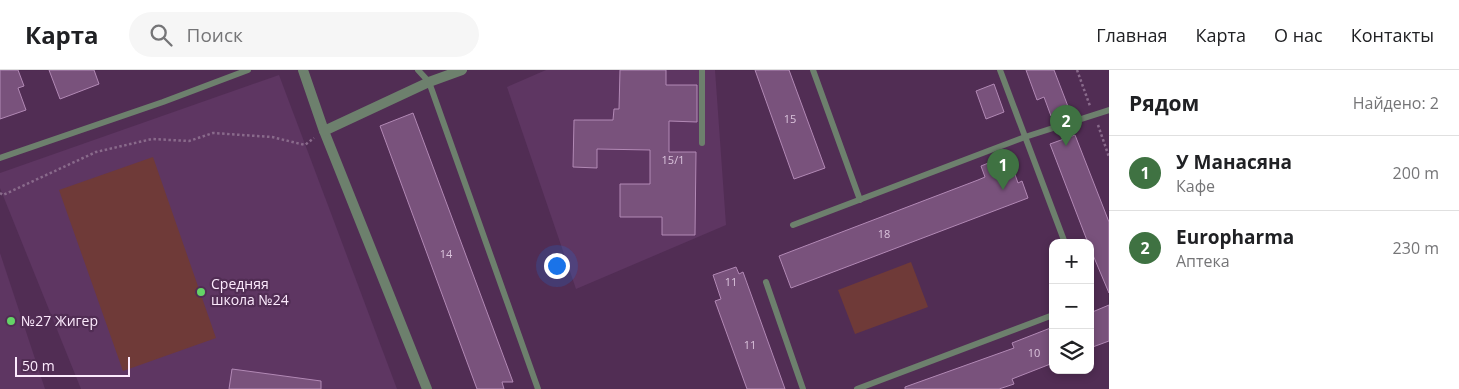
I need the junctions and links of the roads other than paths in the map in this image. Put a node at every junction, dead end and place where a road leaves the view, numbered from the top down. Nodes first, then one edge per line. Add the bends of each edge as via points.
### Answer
1 (248, 70) edge
2 (303, 70) edge
3 (418, 70) edge
4 (462, 70) edge
5 (702, 70) edge
6 (813, 70) edge
7 (1000, 70) edge
8 (429, 82) junction
9 (1109, 110) edge
10 (324, 131) junction
11 (1025, 138) junction
12 (702, 144) dead end
13 (0, 158) edge
14 (860, 200) junction
15 (793, 225) dead end
16 (1063, 239) edge
17 (766, 282) dead end
18 (1049, 317) edge
19 (427, 389) edge
20 (538, 389) edge
21 (803, 389) edge
22 (857, 389) edge

1 - 13 lane
2 - 10 street
3 - 8 lane
4 - 8 street
5 - 12 lane
6 - 14 lane
7 - 11 lane
8 - 10 street
8 - 20 lane
9 - 11 lane
10 - 19 street
11 - 14 lane
11 - 16 lane
14 - 15 lane
17 - 21 lane
18 - 22 lane

